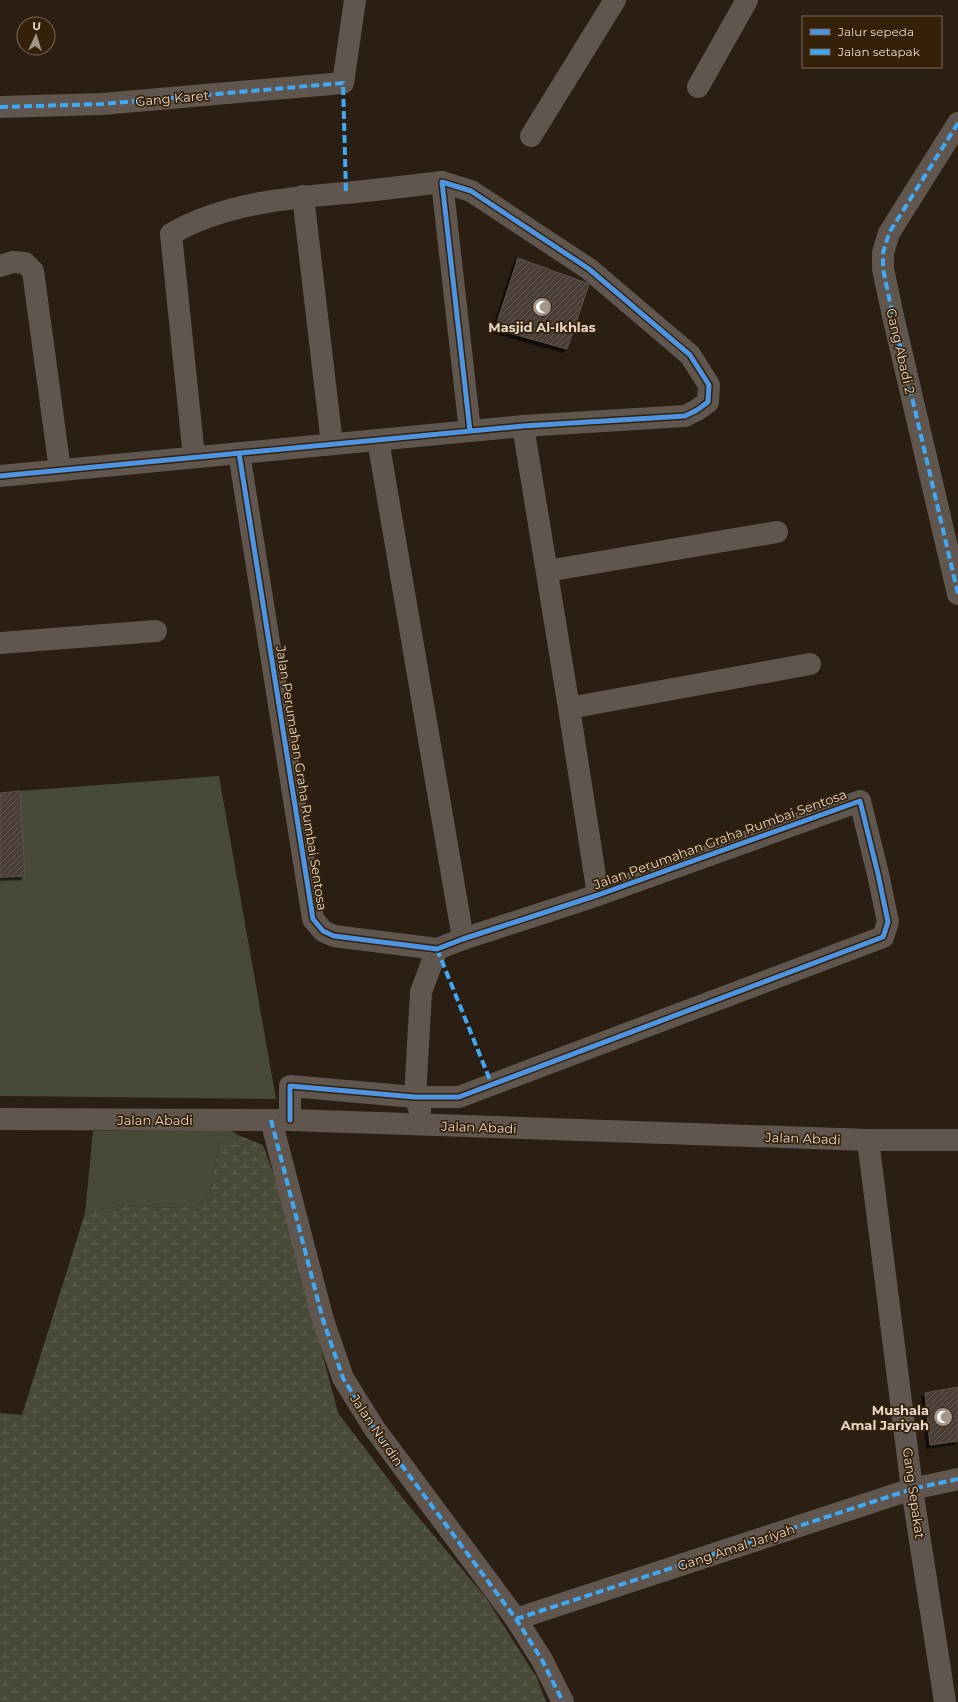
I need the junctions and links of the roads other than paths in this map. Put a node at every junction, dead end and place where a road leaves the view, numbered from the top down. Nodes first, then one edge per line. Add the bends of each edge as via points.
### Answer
1 (355, 0) edge
2 (615, 0) edge
3 (747, 0) edge
4 (698, 87) dead end
5 (0, 108) edge
6 (958, 124) edge
7 (531, 136) dead end
8 (442, 182) junction
9 (303, 196) junction
10 (0, 266) edge
11 (523, 426) junction
12 (470, 431) junction
13 (378, 440) junction
14 (332, 444) junction
15 (239, 453) junction
16 (194, 457) junction
17 (60, 470) junction
18 (0, 476) edge
19 (777, 532) dead end
20 (547, 571) junction
21 (958, 594) edge
22 (156, 631) dead end
23 (0, 643) edge
24 (810, 664) dead end
25 (569, 708) junction
26 (598, 895) junction
27 (463, 939) junction
28 (437, 949) junction
29 (290, 1086) joint
30 (415, 1097) junction
31 (0, 1119) edge
32 (280, 1120) junction
33 (425, 1125) junction
34 (868, 1140) junction
35 (958, 1140) edge
36 (958, 1479) edge
37 (912, 1489) junction
38 (516, 1619) junction
39 (563, 1702) edge
40 (945, 1702) edge

1 - 5 street, Gang Karet via 343,83 102,104
2 - 7 street
3 - 4 street
6 - 21 street, Gang Abadi 2 via 889,233 883,253 883,269
8 - 9 street
8 - 11 street via 471,191 589,268 690,355 709,385 708,402 684,416
8 - 12 street
9 - 14 street
9 - 16 street via 211,214 171,234
10 - 17 street via 13,262 25,263 33,271
11 - 12 street
11 - 20 street, Jalan Perumahan Graha Rumbai Sentosa
12 - 13 street
13 - 14 street
13 - 27 street
14 - 15 street
15 - 16 street
15 - 28 street, Jalan Perumahan Graha Rumbai Sentosa via 313,920 323,931 334,936
16 - 17 street
17 - 18 street
19 - 20 street
20 - 25 street, Jalan Perumahan Graha Rumbai Sentosa
22 - 23 street
24 - 25 street
25 - 26 street, Jalan Perumahan Graha Rumbai Sentosa
26 - 27 street, Jalan Perumahan Graha Rumbai Sentosa
26 - 30 street, Jalan Perumahan Graha Rumbai Sentosa via 860,801 888,922 883,937 492,1085 459,1097
27 - 28 street, Jalan Perumahan Graha Rumbai Sentosa
28 - 30 street via 420,992
29 - 30 street, Jalan Perumahan Graha Rumbai Sentosa
29 - 32 street, Jalan Nurdin
30 - 33 street
31 - 32 street, Jalan Abadi
32 - 33 street, Jalan Abadi
32 - 38 street, Jalan Nurdin via 323,1320 343,1378 374,1428
33 - 34 street, Jalan Abadi
34 - 35 street, Jalan Abadi
34 - 37 street, Gang Sepakat
36 - 37 street, Gang Amal Jariyah
37 - 38 street, Gang Amal Jariyah
37 - 40 street, Gang Sepakat
38 - 39 street, Jalan Nurdin via 542,1660

